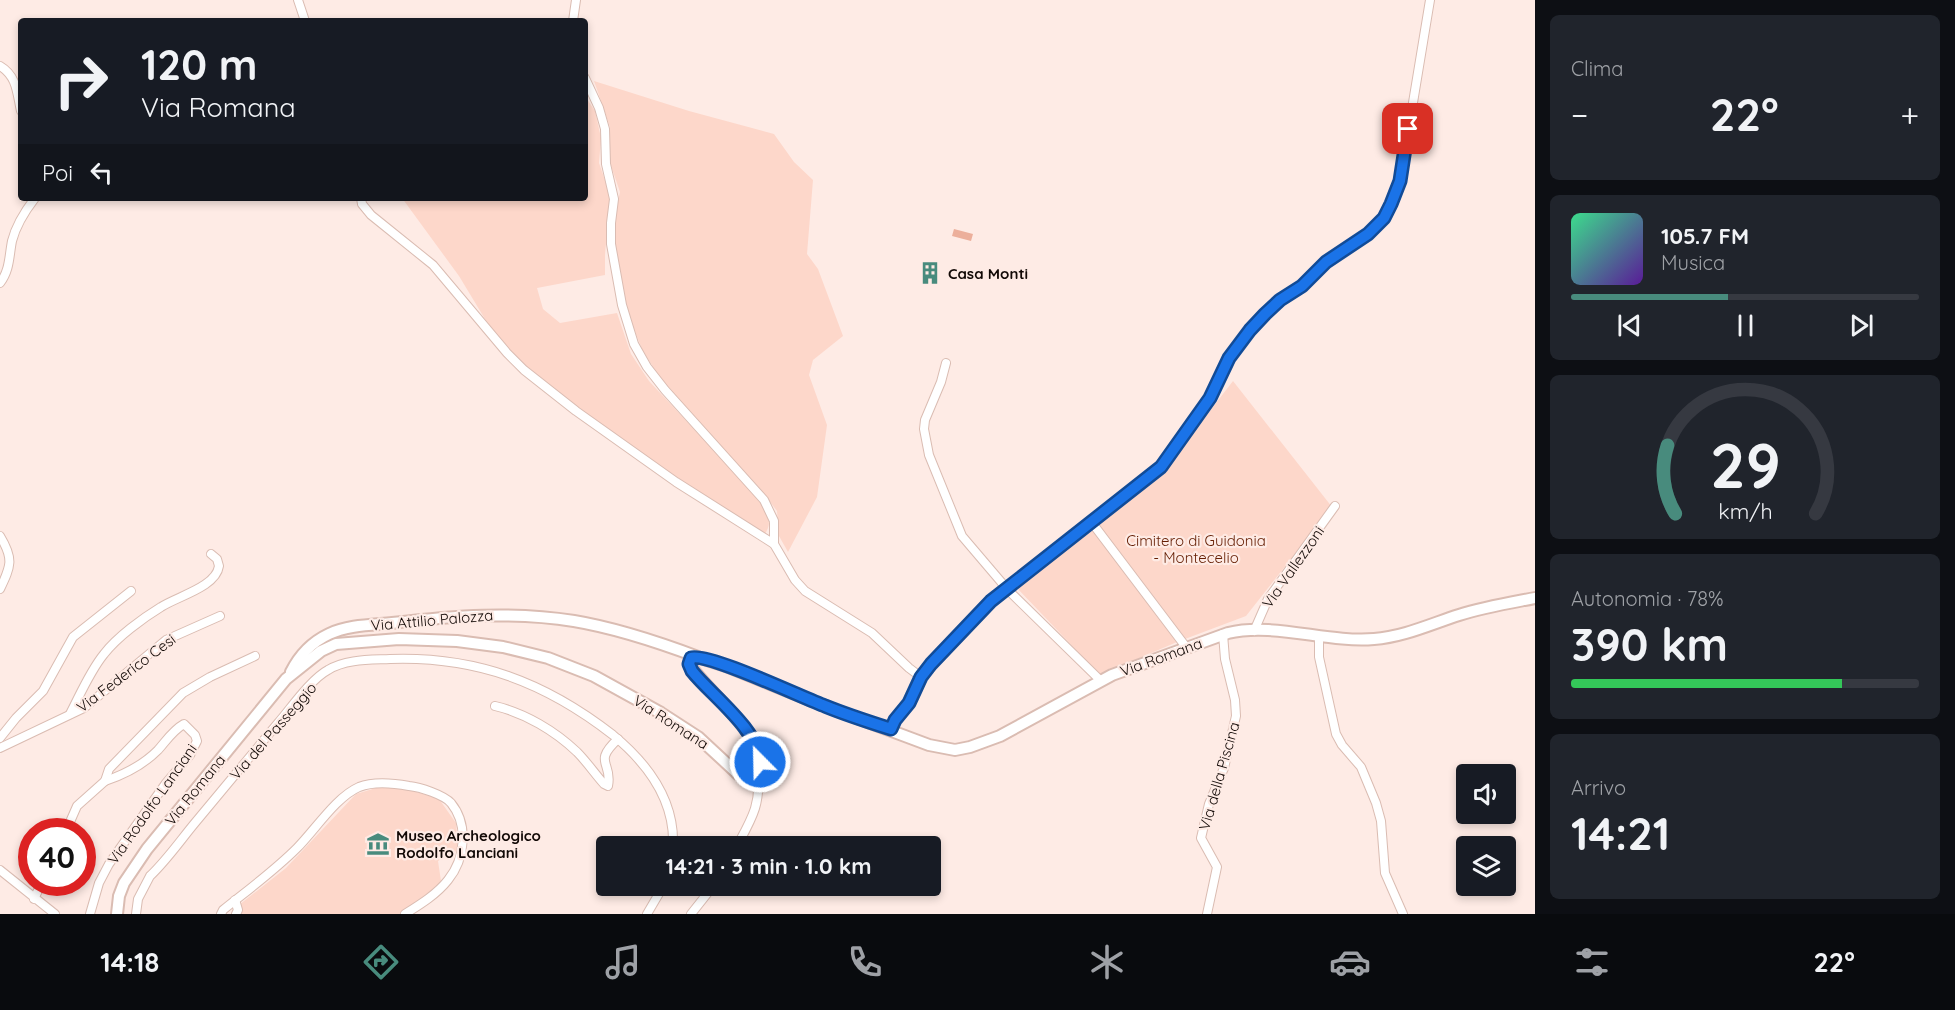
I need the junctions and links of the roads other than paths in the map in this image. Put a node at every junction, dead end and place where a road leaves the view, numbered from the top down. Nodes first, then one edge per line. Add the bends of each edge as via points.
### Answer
1 (298, 0) edge
2 (576, 0) edge
3 (1430, 0) edge
4 (304, 18) edge
5 (573, 18) edge
6 (0, 66) edge
7 (588, 84) edge
8 (18, 99) edge
9 (33, 201) edge
10 (362, 201) edge
11 (0, 283) edge
12 (946, 363) dead end
13 (1335, 506) dead end
14 (1096, 528) dead end
15 (0, 536) edge
16 (774, 544) junction
17 (211, 554) dead end
18 (0, 590) edge
19 (131, 591) dead end
20 (1535, 598) edge
21 (220, 616) dead end
22 (1254, 631) junction
23 (1223, 634) junction
24 (1319, 636) junction
25 (1186, 647) junction
26 (255, 656) dead end
27 (701, 658) junction
28 (921, 677) junction
29 (288, 678) junction
30 (1100, 680) junction
31 (495, 706) dead end
32 (69, 716) junction
33 (891, 729) junction
34 (0, 738) edge
35 (618, 739) junction
36 (0, 748) edge
37 (757, 773) junction
38 (105, 781) junction
39 (72, 818) edge
40 (673, 836) edge
41 (742, 836) edge
42 (2, 872) edge
43 (0, 882) edge
44 (35, 896) edge
45 (658, 896) edge
46 (705, 896) edge
47 (34, 899) junction
48 (235, 900) junction
49 (55, 914) edge
50 (90, 914) edge
51 (117, 914) edge
52 (136, 914) edge
53 (221, 914) edge
54 (236, 914) edge
55 (405, 914) edge
56 (647, 914) edge
57 (691, 914) edge
58 (1207, 914) edge
59 (1403, 914) edge

1 - 4 street
2 - 5 street
3 - 28 street via 1400,181 1384,218 1280,300 1250,330 1229,358 1210,398 1161,467 991,601
6 - 8 street via 13,79
7 - 16 street via 605,129 606,164 614,199 611,240 632,339 647,368 665,390 764,500 774,521
9 - 11 street via 17,226 8,268
10 - 16 street via 371,215 433,265 528,373 682,486
12 - 30 street, bridge via 924,429 929,455 962,536 1002,583
13 - 22 street, Via Vallezzoni via 1268,599
14 - 25 street
15 - 18 street via 10,563
16 - 28 street via 802,589 872,633
17 - 32 street via 219,566 215,577 158,608 111,645 98,661
19 - 34 street via 73,637 44,691
20 - 24 street, Via Romana via 1475,610 1382,638
21 - 32 street, Via Federico Cesi via 166,640 92,703
22 - 23 street, Via Romana
22 - 24 street, Via Romana
23 - 25 street, Via Romana
23 - 58 street, Via della Piscina via 1236,712 1224,768 1209,804 1201,838 1217,867
24 - 59 street via 1319,657 1336,734 1361,767 1376,803 1385,873
25 - 30 street, Via Romana
26 - 38 street via 183,693 109,769
27 - 29 street, Via Attilio Palozza via 580,622 471,615 356,626 333,632 302,654
27 - 33 street, Via Romana
27 - 37 street via 691,658 691,669 753,741 760,759
28 - 33 street
29 - 37 street, Via Romana via 321,651 340,643 416,639 509,648 594,676 686,729 741,775
29 - 51 street, Via Romana via 133,867 120,891
30 - 33 street, Via Romana via 1027,723 970,747 937,748
31 - 35 street via 513,710 551,733 575,751 608,786 604,757
32 - 36 street, Via Federico Cesi
35 - 40 street, Via del Passeggio via 644,763 658,784 672,822
35 - 52 street, Via del Passeggio via 552,693 491,671 418,659 336,665 304,692 150,876 138,899
37 - 41 street via 758,802
38 - 39 street via 77,806
38 - 50 street, Via Rodolfo Lanciani via 121,776 156,753 184,724 195,735 197,741 190,755 109,864
42 - 43 street
42 - 47 street
44 - 47 street
45 - 56 street
46 - 57 street
47 - 49 street
48 - 53 street
48 - 54 street
48 - 55 street via 289,855 343,798 359,787 395,783 450,801 462,832 462,851 449,879

